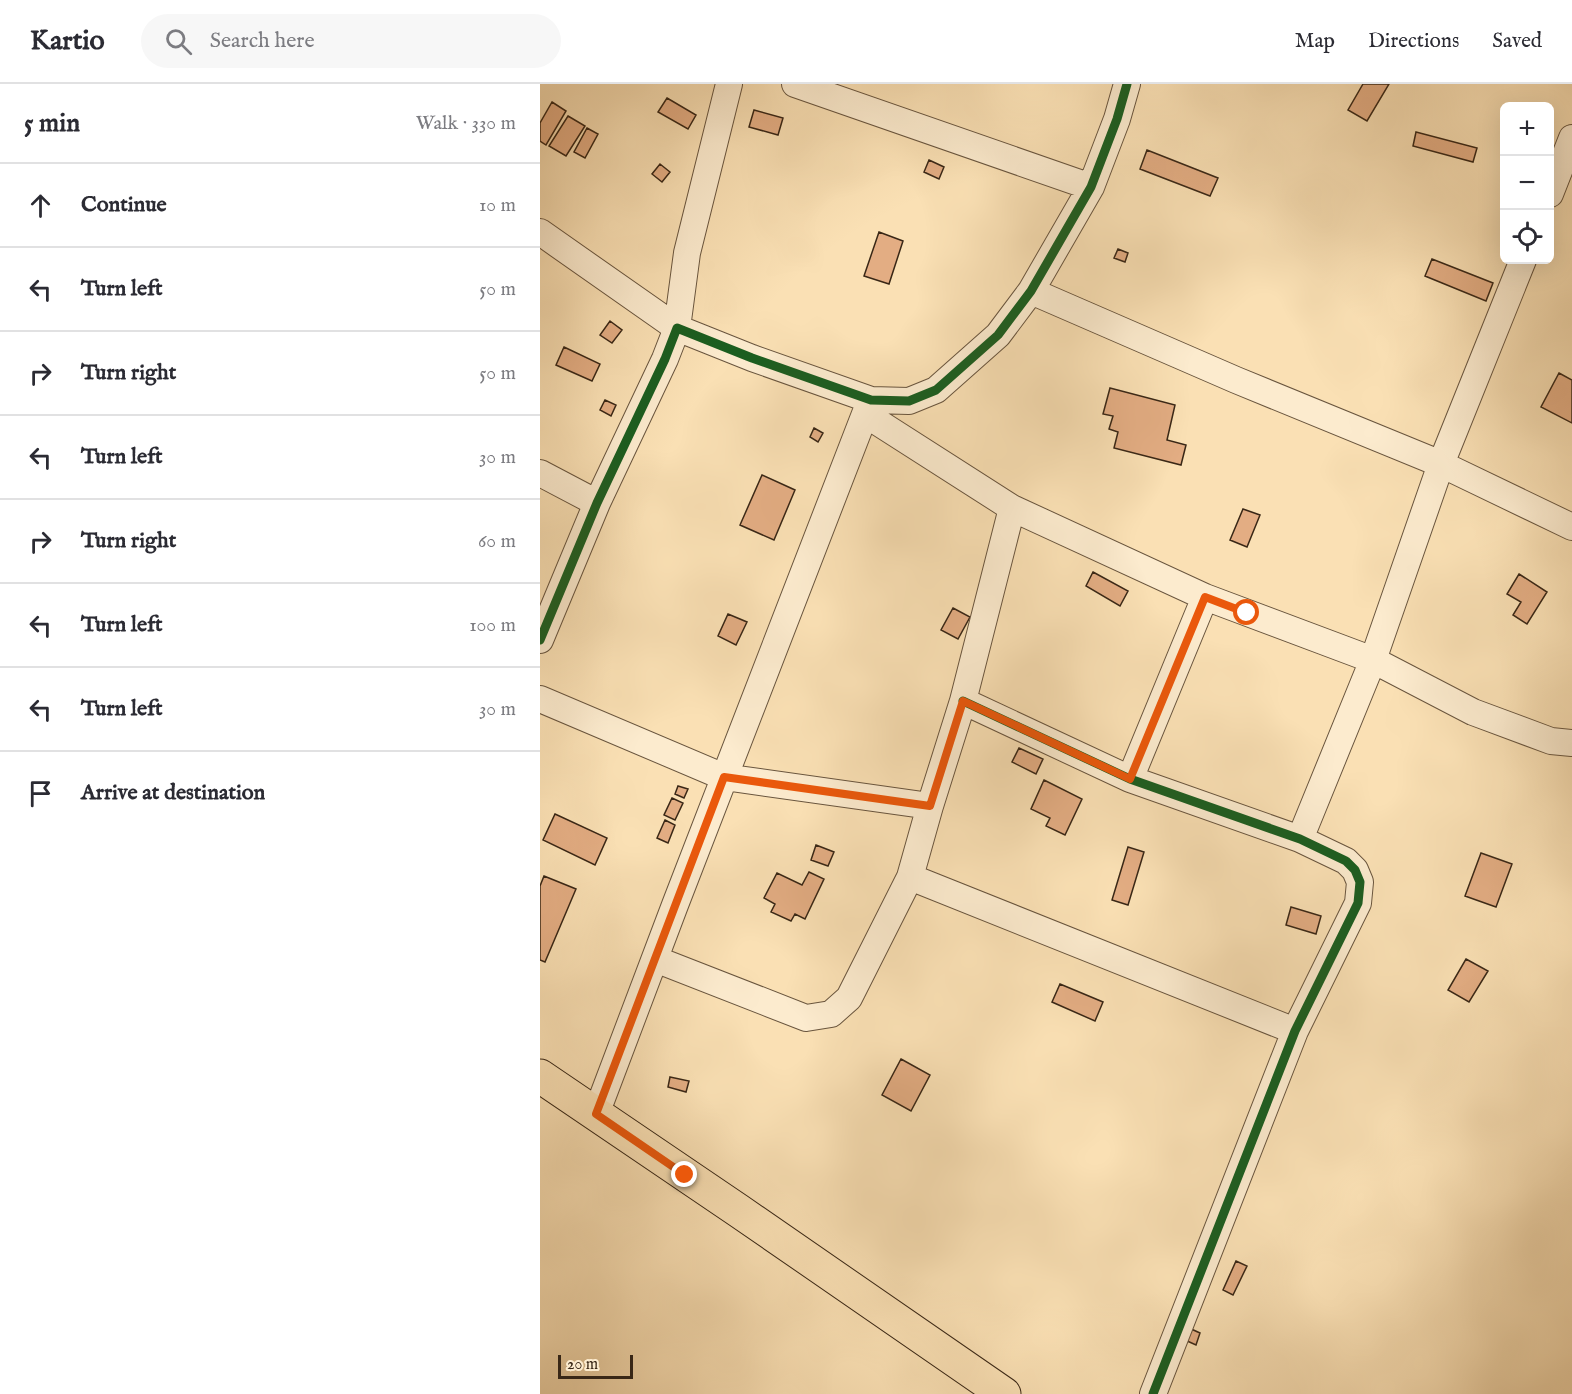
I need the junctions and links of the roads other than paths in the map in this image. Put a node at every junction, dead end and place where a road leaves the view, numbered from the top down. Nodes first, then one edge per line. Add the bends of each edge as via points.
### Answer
1 (729, 84) edge
2 (795, 84) edge
3 (1127, 84) edge
4 (1572, 138) edge
5 (1554, 184) edge
6 (1091, 187) junction
7 (540, 232) edge
8 (1521, 264) edge
9 (1031, 291) junction
10 (677, 328) junction
11 (868, 407) junction
12 (1441, 464) junction
13 (540, 473) edge
14 (597, 503) junction
15 (1012, 508) junction
16 (1572, 526) edge
17 (1205, 597) junction
18 (540, 640) edge
19 (1373, 660) junction
20 (540, 699) edge
21 (963, 701) junction
22 (1572, 743) edge
23 (724, 777) junction
24 (1130, 779) junction
25 (930, 806) junction
26 (1300, 839) junction
27 (910, 877) junction
28 (655, 959) junction
29 (1295, 1031) junction
30 (540, 1076) edge
31 (596, 1114) junction
32 (1004, 1394) edge
33 (1153, 1394) edge

1 - 10 street via 687,253
2 - 6 street
3 - 6 street
4 - 5 street
6 - 9 street
7 - 10 street
8 - 12 street
9 - 11 street via 998,334 936,390 909,401
9 - 12 street
10 - 11 street
10 - 14 street
11 - 15 street
11 - 23 street
12 - 16 street
12 - 19 street
13 - 14 street
14 - 18 street
15 - 17 street
15 - 21 street
17 - 19 street
17 - 24 street
19 - 22 street via 1473,712 1551,741
19 - 26 street
20 - 23 street
21 - 24 street
21 - 25 street
23 - 25 street
23 - 28 street
24 - 26 street
25 - 27 street
26 - 29 street via 1346,861 1356,870 1360,891 1358,903
27 - 28 street via 849,998 831,1014 806,1018
27 - 29 street
28 - 31 street
29 - 33 street
30 - 31 main road
31 - 32 main road

